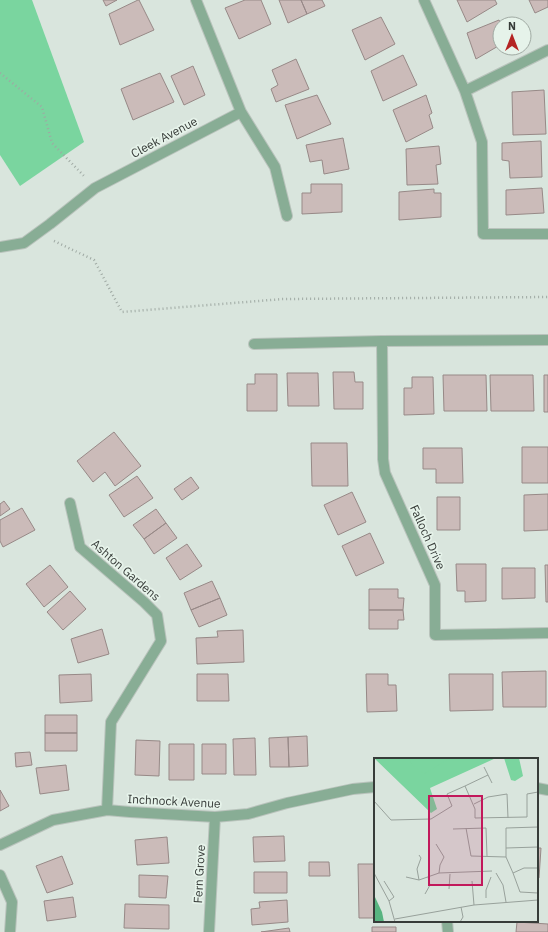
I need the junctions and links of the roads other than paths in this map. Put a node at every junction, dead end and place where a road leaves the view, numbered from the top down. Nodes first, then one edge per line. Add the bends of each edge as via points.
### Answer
1 (196, 0) edge
2 (424, 0) edge
3 (548, 50) edge
4 (465, 90) junction
5 (240, 112) junction
6 (287, 216) dead end
7 (548, 234) edge
8 (0, 247) edge
9 (382, 340) junction
10 (548, 340) edge
11 (254, 344) dead end
12 (70, 503) dead end
13 (548, 633) edge
14 (374, 787) edge
15 (538, 788) edge
16 (548, 790) edge
17 (107, 810) junction
18 (215, 817) junction
19 (0, 845) edge
20 (0, 875) edge
21 (447, 922) edge
22 (10, 932) edge
23 (209, 932) edge
24 (448, 932) edge

1 - 5 street
2 - 4 street
3 - 4 street
4 - 7 street via 482,142 483,234
5 - 6 street via 275,167
5 - 8 street, Cleek Avenue via 95,188 24,243
9 - 10 street
9 - 11 street
9 - 13 street, Falloch Drive via 385,473 435,585 435,635
12 - 17 street, Ashton Gardens via 80,547 157,614 161,641 111,722
14 - 18 street, Inchnock Avenue via 287,803 248,814
15 - 16 street
17 - 18 street, Inchnock Avenue
17 - 19 street, Inchnock Avenue via 53,820
18 - 23 street, Fern Grove
20 - 22 street via 12,902
21 - 24 street

